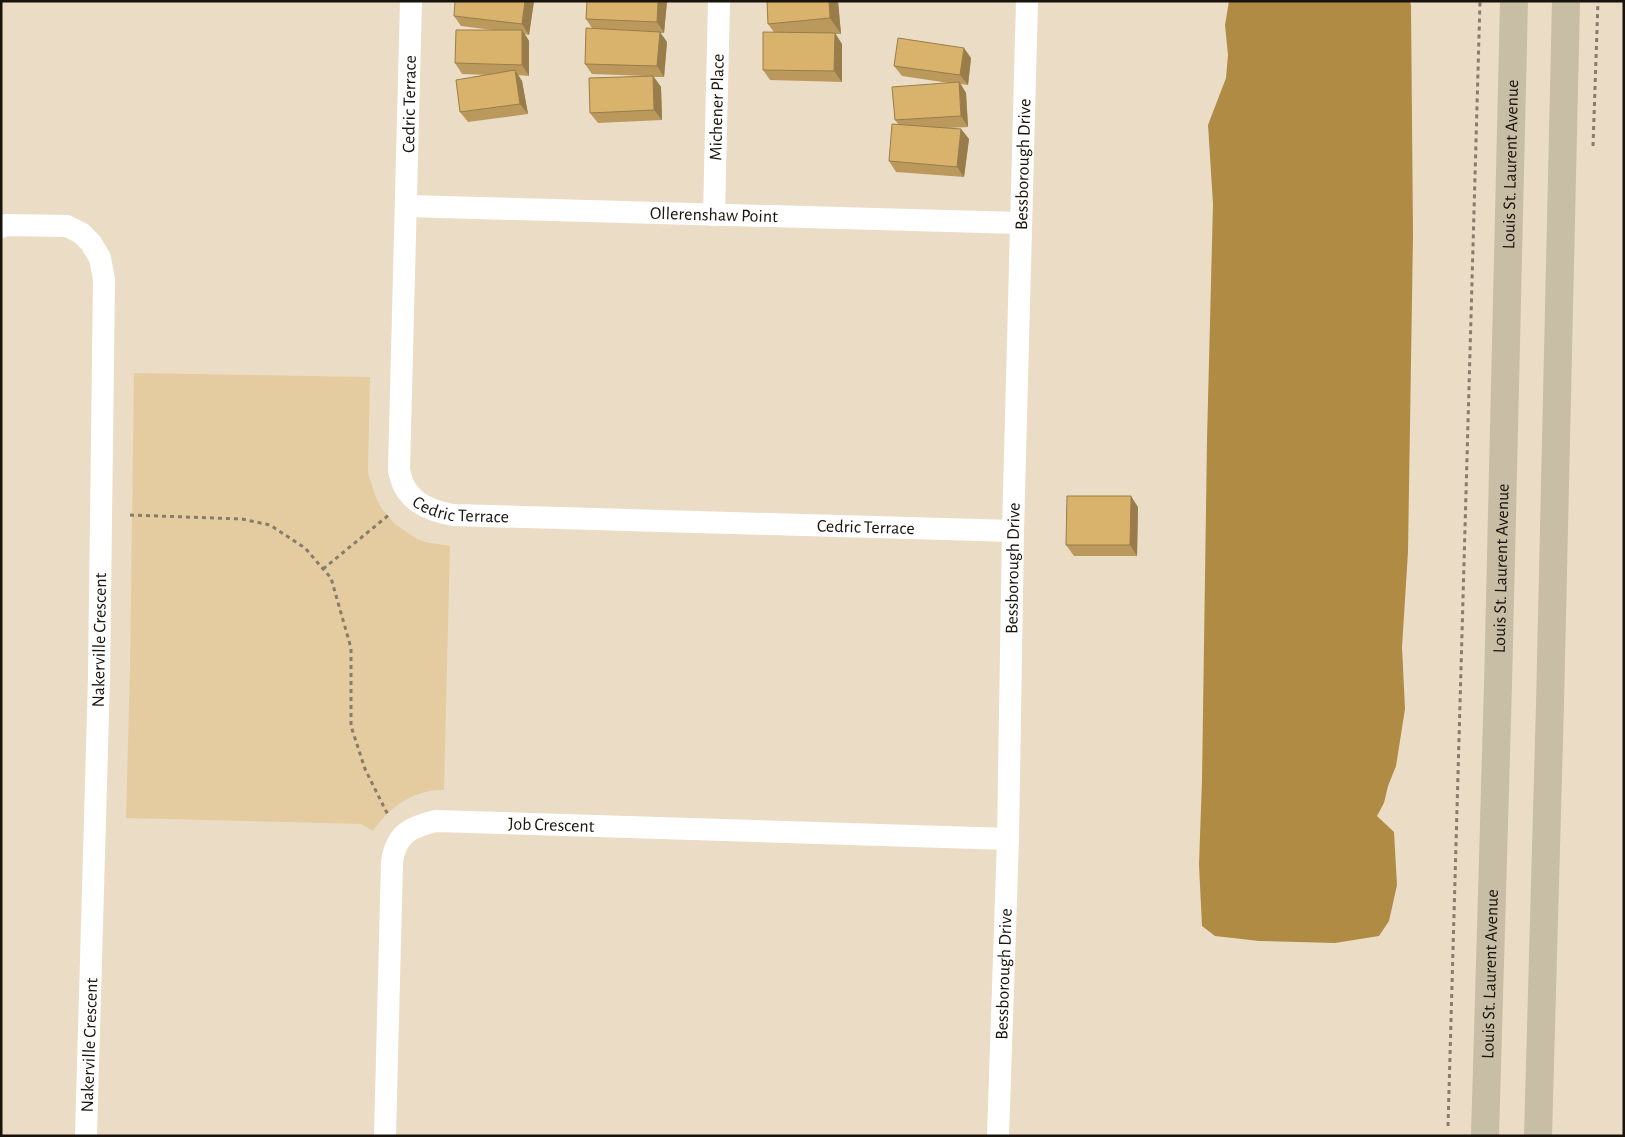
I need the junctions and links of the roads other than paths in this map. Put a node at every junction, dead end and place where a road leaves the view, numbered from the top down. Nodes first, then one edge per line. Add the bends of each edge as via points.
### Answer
1 (411, 1) edge
2 (719, 1) edge
3 (1027, 1) edge
4 (1514, 1) edge
5 (1566, 1) edge
6 (406, 206) junction
7 (714, 215) junction
8 (1021, 224) junction
9 (1, 227) edge
10 (1013, 530) junction
11 (1008, 839) junction
12 (86, 1136) edge
13 (385, 1136) edge
14 (998, 1136) edge
15 (1485, 1136) edge
16 (1538, 1136) edge

1 - 6 street, Cedric Terrace
2 - 7 street, Michener Place
3 - 8 street, Bessborough Drive
4 - 15 main road, Louis St. Laurent Avenue
5 - 16 main road
6 - 7 street, Ollerenshaw Point
6 - 10 street, Cedric Terrace via 399,470 401,483 418,503 430,510 463,516
7 - 8 street, Ollerenshaw Point
8 - 10 street, Bessborough Drive
9 - 12 street, Nakerville Crescent via 67,226 81,233 100,258 104,279 99,678
10 - 11 street, Bessborough Drive
11 - 13 street, Job Crescent via 436,821 418,825 404,834 394,848 392,862
11 - 14 street, Bessborough Drive

